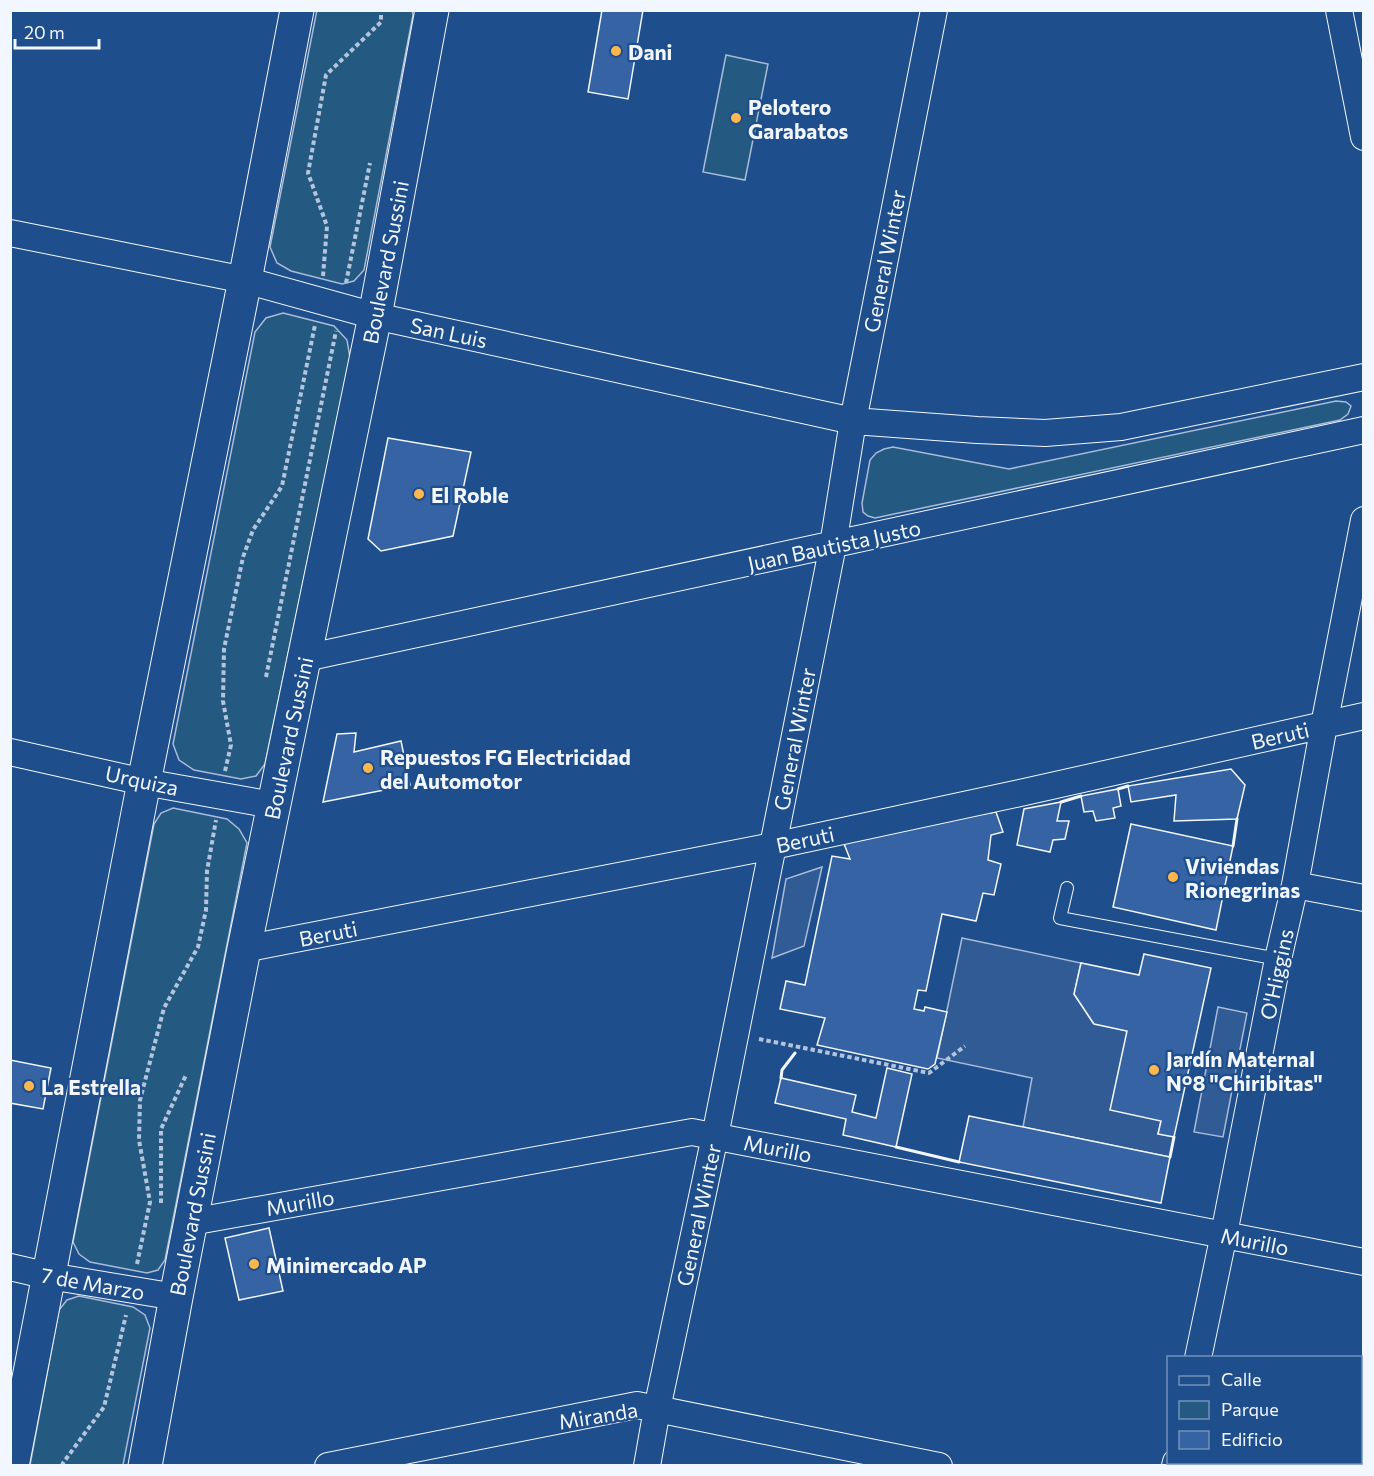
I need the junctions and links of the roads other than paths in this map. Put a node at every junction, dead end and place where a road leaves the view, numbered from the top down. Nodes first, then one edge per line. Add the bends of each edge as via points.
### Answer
1 (297, 10) edge
2 (432, 10) edge
3 (934, 10) edge
4 (1339, 10) edge
5 (1364, 137) edge
6 (10, 233) edge
7 (245, 280) junction
8 (375, 316) junction
9 (1364, 377) edge
10 (853, 421) junction
11 (1364, 430) edge
12 (1364, 520) edge
13 (832, 545) junction
14 (305, 658) junction
15 (1364, 716) edge
16 (1324, 725) junction
17 (10, 752) edge
18 (144, 782) junction
19 (273, 805) junction
20 (773, 846) junction
21 (1295, 885) junction
22 (1067, 888) dead end
23 (1364, 898) edge
24 (244, 949) junction
25 (1278, 959) junction
26 (715, 1136) junction
27 (191, 1222) junction
28 (1224, 1234) junction
29 (1364, 1262) edge
30 (10, 1268) edge
31 (49, 1276) junction
32 (176, 1297) junction
33 (1198, 1356) edge
34 (657, 1409) junction
35 (12, 1466) edge
36 (145, 1466) edge
37 (328, 1466) edge
38 (647, 1466) edge
39 (939, 1466) edge

1 - 7 main road
2 - 8 main road, Boulevard Sussini
3 - 10 street, General Winter
4 - 5 street
6 - 7 street, San Luis
7 - 8 street, San Luis
7 - 18 main road
8 - 10 street, San Luis
8 - 14 main road, Boulevard Sussini
9 - 10 street via 1121,427 1045,433
10 - 13 street, General Winter
11 - 13 street, Juan Bautista Justo
12 - 16 street, O'Higgins
13 - 14 street, Juan Bautista Justo
13 - 20 street, General Winter
14 - 19 main road, Boulevard Sussini
15 - 16 street, Beruti
16 - 20 street, Beruti
16 - 21 street, O'Higgins
17 - 18 street, Urquiza
18 - 19 street, Urquiza
18 - 31 main road
19 - 24 main road, Boulevard Sussini
20 - 24 street, Beruti
20 - 26 street, General Winter
21 - 23 street
21 - 25 street, O'Higgins
22 - 25 lane via 1060,918
24 - 27 main road, Boulevard Sussini
25 - 28 street, O'Higgins
26 - 27 street, Murillo via 692,1132
26 - 28 street, Murillo
26 - 34 street, General Winter
27 - 32 main road, Boulevard Sussini
28 - 29 street, Murillo
28 - 33 street, O'Higgins
30 - 31 street, 7 de Marzo
31 - 32 street, 7 de Marzo
31 - 35 main road
32 - 36 main road, Boulevard Sussini
34 - 37 street, Miranda via 637,1405
34 - 38 street, General Winter
34 - 39 street, Miranda

